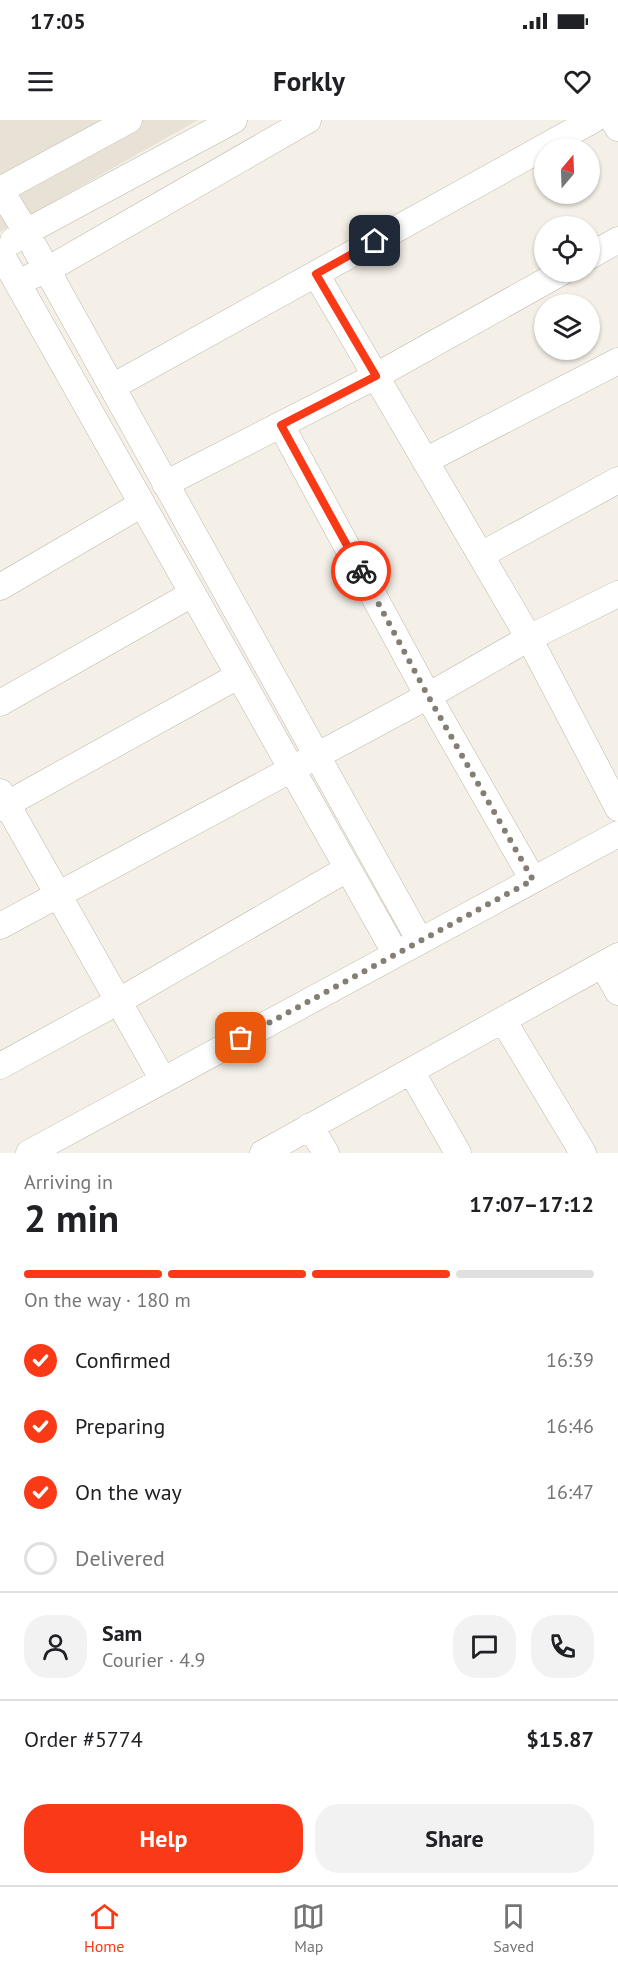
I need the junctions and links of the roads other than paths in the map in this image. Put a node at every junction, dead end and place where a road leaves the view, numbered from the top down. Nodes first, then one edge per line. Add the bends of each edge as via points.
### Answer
1 (129, 120) edge
2 (234, 120) edge
3 (308, 120) edge
4 (593, 120) edge
5 (613, 120) edge
6 (618, 128) edge
7 (0, 190) edge
8 (26, 232) junction
9 (618, 240) edge
10 (600, 250) edge
11 (0, 251) edge
12 (46, 270) junction
13 (316, 274) junction
14 (8, 280) edge
15 (544, 282) edge
16 (618, 361) edge
17 (376, 376) junction
18 (112, 387) junction
19 (281, 425) junction
20 (425, 460) junction
21 (618, 480) edge
22 (165, 484) junction
23 (142, 504) junction
24 (481, 555) junction
25 (0, 587) edge
26 (192, 594) junction
27 (618, 594) edge
28 (530, 638) junction
29 (238, 676) junction
30 (428, 696) junction
31 (0, 703) edge
32 (316, 755) junction
33 (291, 768) junction
34 (2, 802) edge
35 (618, 808) edge
36 (618, 834) edge
37 (347, 869) junction
38 (533, 880) junction
39 (59, 894) junction
40 (0, 926) edge
41 (420, 941) junction
42 (396, 954) junction
43 (610, 960) edge
44 (618, 992) edge
45 (118, 1001) junction
46 (503, 1020) junction
47 (0, 1065) edge
48 (411, 1071) junction
49 (163, 1080) junction
50 (310, 1126) junction
51 (29, 1153) edge
52 (264, 1153) edge
53 (326, 1153) edge
54 (458, 1153) edge
55 (583, 1153) edge

1 - 7 street
2 - 8 street
3 - 12 street
4 - 13 street
5 - 6 street
7 - 8 street
8 - 11 street
8 - 12 street
9 - 10 street
11 - 14 street
12 - 14 street
12 - 18 street
13 - 17 street
13 - 18 street
14 - 23 street
15 - 17 street
16 - 20 street
17 - 19 street
17 - 20 street
18 - 22 street
19 - 22 street
19 - 30 street
20 - 24 street
21 - 24 street
22 - 32 street
23 - 25 street
23 - 26 street
24 - 28 street
26 - 29 street
26 - 31 street
27 - 28 street
28 - 30 street
28 - 35 street
29 - 33 street
29 - 34 street
30 - 32 street
30 - 38 street
32 - 33 street
32 - 41 street
33 - 37 street
33 - 39 street
34 - 39 street
36 - 38 street
37 - 42 street
37 - 45 street
38 - 41 street
39 - 40 street
39 - 45 street
41 - 42 street
42 - 49 street
43 - 44 street
43 - 46 street
45 - 47 street
45 - 49 street
46 - 48 street
46 - 55 street
48 - 50 street
48 - 54 street
49 - 51 street
50 - 52 street
50 - 53 street

